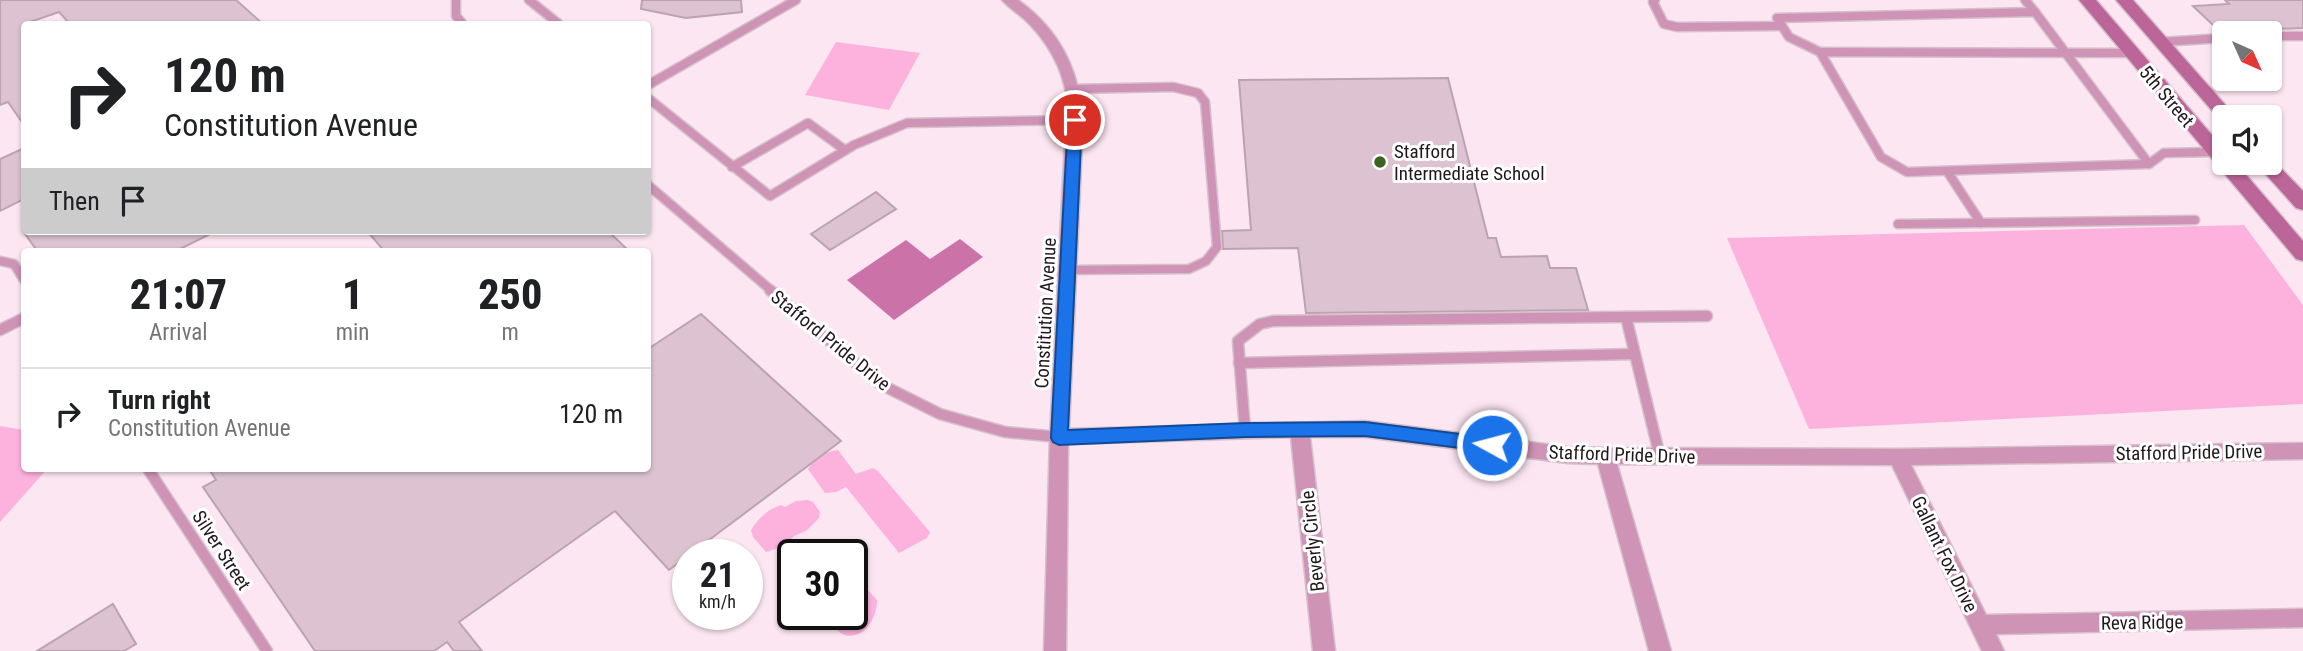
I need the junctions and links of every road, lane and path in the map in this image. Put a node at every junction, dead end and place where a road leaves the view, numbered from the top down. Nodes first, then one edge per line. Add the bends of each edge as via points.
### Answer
1 (456, 0) edge
2 (529, 0) edge
3 (796, 0) edge
4 (1009, 0) edge
5 (1655, 0) edge
6 (2025, 0) edge
7 (2087, 0) edge
8 (2123, 0) edge
9 (2035, 12) junction
10 (460, 21) edge
11 (555, 21) edge
12 (1782, 26) junction
13 (2282, 36) edge
14 (2303, 36) edge
15 (2212, 39) edge
16 (2161, 43) junction
17 (2064, 51) junction
18 (1820, 52) junction
19 (2131, 52) junction
20 (651, 83) edge
21 (1073, 89) junction
22 (651, 100) edge
23 (2216, 105) edge
24 (1075, 120) junction
25 (2212, 143) edge
26 (845, 150) junction
27 (2212, 152) edge
28 (2149, 164) junction
29 (732, 167) junction
30 (1947, 171) junction
31 (2239, 175) edge
32 (2278, 175) edge
33 (651, 188) edge
34 (2303, 203) edge
35 (2195, 220) dead end
36 (1981, 223) junction
37 (1898, 224) dead end
38 (2303, 254) edge
39 (0, 261) edge
40 (1068, 270) junction
41 (21, 275) edge
42 (1707, 316) dead end
43 (1626, 317) junction
44 (21, 320) edge
45 (0, 330) edge
46 (1635, 354) junction
47 (1239, 363) junction
48 (1245, 430) junction
49 (1300, 430) junction
50 (1059, 438) junction
51 (2303, 451) edge
52 (1605, 456) junction
53 (1660, 457) junction
54 (1898, 457) junction
55 (150, 472) edge
56 (2303, 618) edge
57 (1980, 625) junction
58 (267, 651) edge
59 (1055, 651) edge
60 (1324, 651) edge
61 (1660, 651) edge
62 (1993, 651) edge

1 - 10 lane
2 - 11 lane
3 - 20 lane
4 - 21 street, Constitution Avenue via 1032,19 1059,54
5 - 12 lane via 1664,24 1677,27
6 - 9 lane
7 - 19 main road, 5th Street
8 - 16 main road, 5th Street
9 - 12 lane via 1777,18
9 - 17 lane
12 - 18 lane via 1788,37
13 - 14 lane
15 - 16 lane
16 - 19 main road
16 - 23 main road, 5th Street
17 - 18 lane
17 - 19 lane
17 - 28 lane
18 - 30 lane via 1881,158 1907,172
19 - 25 main road, 5th Street
21 - 24 street, Constitution Avenue
21 - 40 lane via 1173,87 1198,93 1205,102 1217,247 1213,258 1189,269
22 - 29 lane
24 - 26 lane via 907,123
24 - 40 street, Constitution Avenue
26 - 29 lane via 808,123
26 - 29 lane via 770,196
27 - 28 lane via 2164,153
28 - 30 lane
30 - 36 lane
31 - 38 main road, 5th Street
32 - 34 main road
33 - 50 lane, Stafford Pride Drive via 880,384 940,414 1006,432
35 - 36 lane
36 - 37 lane
39 - 41 lane via 15,264
40 - 50 street, Constitution Avenue
42 - 43 lane
43 - 46 lane
43 - 47 lane via 1273,321 1260,324 1238,341
44 - 45 lane
46 - 47 lane
46 - 53 lane
47 - 48 lane
48 - 49 street, Stafford Pride Drive
48 - 50 street, Stafford Pride Drive
49 - 52 street, Stafford Pride Drive via 1365,429
49 - 60 street, Beverly Circle
50 - 59 street, Constitution Avenue
51 - 54 street, Stafford Pride Drive
52 - 53 street, Stafford Pride Drive
52 - 61 street
53 - 54 street, Stafford Pride Drive
54 - 57 street, Gallant Fox Drive
55 - 58 lane, Silver Street
56 - 57 street, Reva Ridge
57 - 62 street, Gallant Fox Drive

